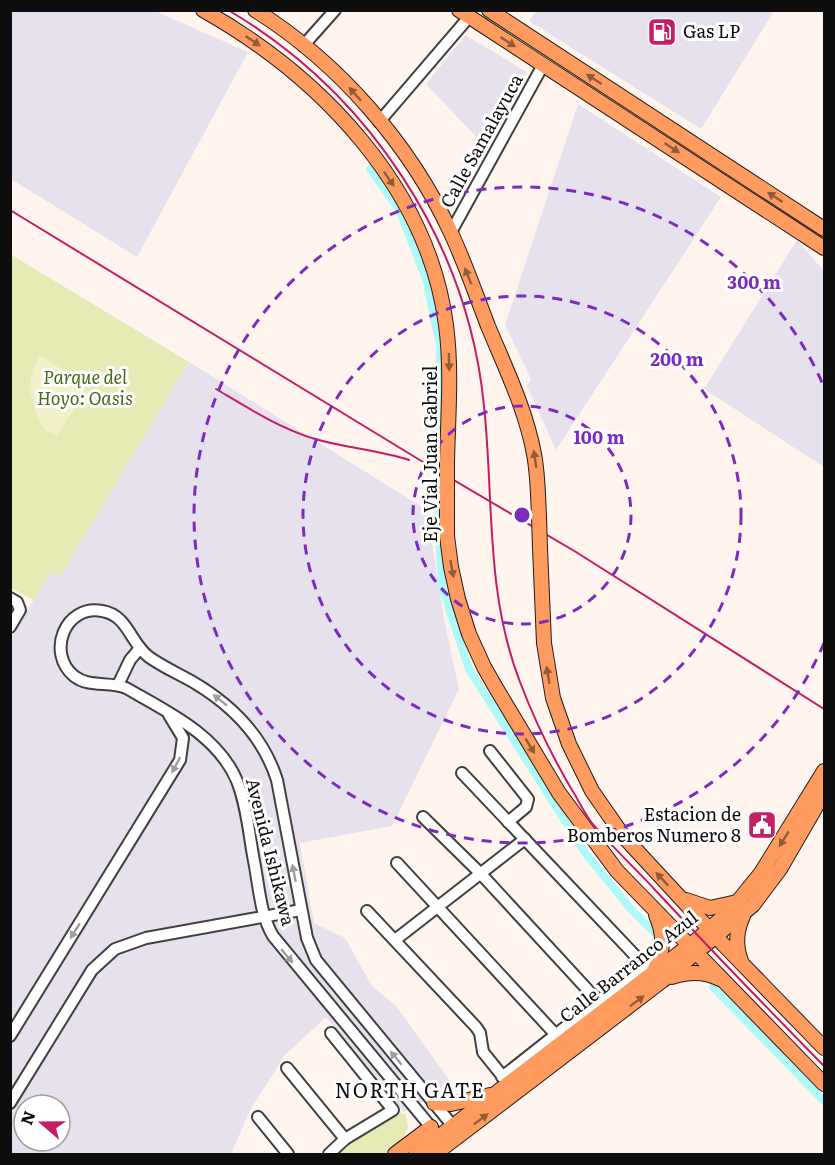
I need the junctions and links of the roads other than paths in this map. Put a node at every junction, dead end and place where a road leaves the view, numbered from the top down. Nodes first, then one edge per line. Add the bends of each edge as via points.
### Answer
1 (203, 10) edge
2 (255, 10) edge
3 (335, 10) edge
4 (489, 10) edge
5 (464, 14) edge
6 (303, 46) junction
7 (543, 65) junction
8 (619, 96) junction
9 (611, 109) junction
10 (379, 122) junction
11 (825, 229) edge
12 (451, 232) junction
13 (825, 248) edge
14 (10, 598) edge
15 (10, 627) edge
16 (140, 648) junction
17 (118, 685) junction
18 (167, 712) junction
19 (490, 751) dead end
20 (825, 771) edge
21 (462, 773) dead end
22 (825, 793) edge
23 (423, 817) dead end
24 (508, 822) junction
25 (525, 840) junction
26 (397, 863) dead end
27 (481, 873) junction
28 (681, 898) junction
29 (438, 907) junction
30 (652, 907) junction
31 (742, 907) junction
32 (301, 910) junction
33 (367, 911) dead end
34 (264, 917) junction
35 (713, 933) junction
36 (395, 940) junction
37 (693, 949) junction
38 (741, 963) junction
39 (653, 973) junction
40 (727, 984) junction
41 (598, 1001) junction
42 (331, 1033) dead end
43 (556, 1035) junction
44 (10, 1036) edge
45 (825, 1048) edge
46 (287, 1068) dead end
47 (505, 1080) junction
48 (825, 1084) edge
49 (492, 1095) junction
50 (10, 1103) edge
51 (434, 1103) junction
52 (258, 1117) dead end
53 (457, 1130) junction
54 (345, 1139) junction
55 (438, 1141) edge
56 (288, 1155) edge
57 (329, 1155) edge
58 (395, 1155) edge
59 (416, 1155) edge

1 -> 30 main road, Eje Vial Juan Gabriel, bridge via 264,48 316,92 373,156 409,211 435,273 447,325 447,536 466,625 483,666 578,821 617,871
2 - 6 main road
3 - 6 street
8 -> 4 main road
5 -> 7 main road
5 - 10 street
10 -> 6 main road
7 - 9 main road
7 - 12 street, Calle Samalayuca
8 - 9 main road
11 -> 8 main road
9 -> 13 main road
10 - 12 main road via 417,173
28 -> 12 main road, bridge via 607,816 584,777 553,698 546,662 536,466 528,429
14 - 15 street via 19,606
16 - 17 street
16 - 17 street, Avenida Ishikawa via 123,622 110,613 89,610 67,624 62,633 61,654 74,676 87,682
32 -> 16 street, Avenida Ishikawa via 277,780 262,745 222,701
17 - 18 street, Avenida Ishikawa
18 - 34 street, Avenida Ishikawa via 210,742 229,765 243,800
18 -> 44 street via 183,738 180,760
19 - 24 street via 528,799 526,807
20 -> 31 main road, Calle Barranco Azul
21 - 24 street
22 - 31 main road, Calle Barranco Azul via 780,869 758,899
23 - 27 street
24 - 25 street
25 - 27 street
25 - 39 street
26 - 29 street
27 - 29 street
27 - 41 street
28 - 31 main road via 710,908
28 - 35 main road
29 - 36 street
29 - 43 street
30 - 37 main road, Eje Vial Juan Gabriel
30 - 39 main road via 663,940
31 - 35 main road, Calle Barranco Azul
31 - 38 main road via 737,942
32 - 34 street
51 -> 32 street, Avenida Ishikawa via 316,960
33 - 36 street
34 - 50 street via 146,938 106,955
34 -> 55 street, Avenida Ishikawa via 278,945
35 - 37 main road, Calle Barranco Azul
35 - 38 main road
36 - 47 street via 476,1027 485,1055
37 - 39 main road, Calle Barranco Azul
37 - 40 main road, Eje Vial Juan Gabriel
38 - 45 main road
39 - 40 main road via 695,972
39 - 41 street
39 - 47 main road, Calle Barranco Azul
53 -> 39 main road, Calle Barranco Azul
40 - 48 main road, Eje Vial Juan Gabriel
41 - 43 street
42 - 54 street via 392,1109
43 - 47 street
46 - 54 street
47 - 49 main road, Calle Barranco Azul
49 - 51 main road via 451,1104
49 - 53 main road, Calle Barranco Azul
51 - 53 street, Avenida Ishikawa
52 - 56 street
53 - 55 main road, Calle Barranco Azul
54 - 57 street
55 - 58 main road
55 - 59 main road, Calle Barranco Azul

